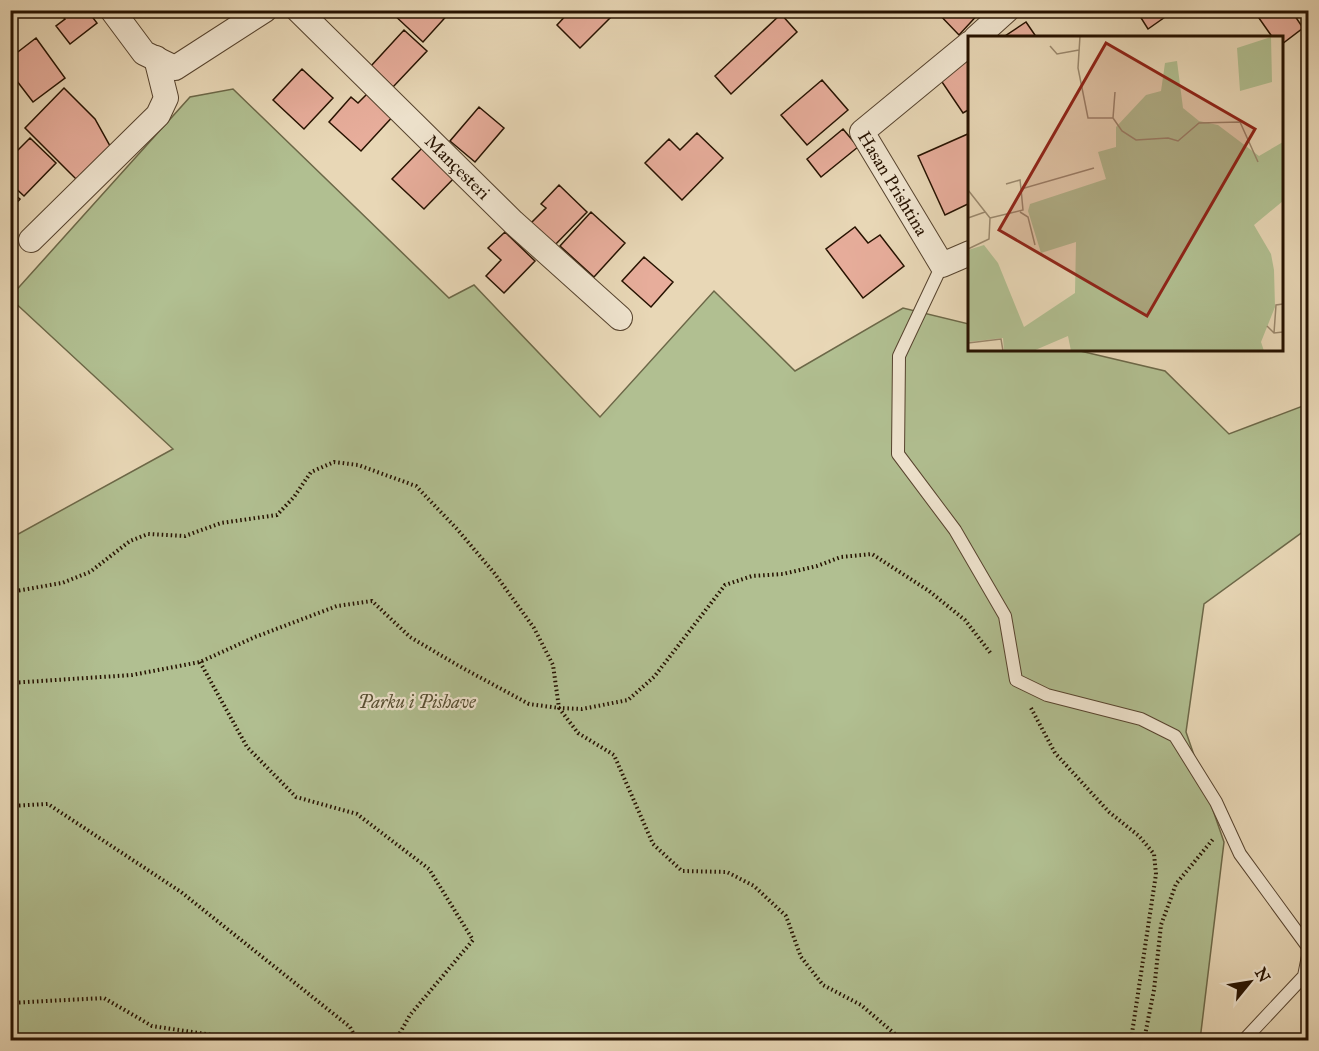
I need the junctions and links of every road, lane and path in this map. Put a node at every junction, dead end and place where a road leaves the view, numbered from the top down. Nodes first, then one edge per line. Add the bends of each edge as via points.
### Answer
1 (112, 10) edge
2 (266, 10) edge
3 (298, 10) edge
4 (1007, 10) edge
5 (978, 36) edge
6 (968, 44) edge
7 (156, 58) junction
8 (31, 240) dead end
9 (968, 253) edge
10 (942, 266) junction
11 (620, 318) dead end
12 (10, 592) edge
13 (200, 662) junction
14 (1016, 680) junction
15 (10, 683) edge
16 (559, 708) junction
17 (10, 806) edge
18 (1226, 825) junction
19 (1308, 947) edge
20 (1308, 956) edge
21 (10, 1003) edge
22 (246, 1041) edge
23 (357, 1041) edge
24 (396, 1041) edge
25 (902, 1041) edge
26 (1131, 1041) edge
27 (1144, 1041) edge
28 (1244, 1041) edge

1 - 7 street via 144,53
2 - 7 street via 175,68
3 - 11 street, Mançesteri via 513,222
4 - 5 street
6 - 10 street, Hasan Prishtina via 862,132
7 - 8 street via 166,98 158,115
9 - 10 street
10 - 14 lane via 899,356 898,454 955,530 1005,616
12 - 16 path via 62,583 90,572 130,541 148,534 185,537 221,523 277,514 311,472 334,462 358,465 416,486 495,574 534,628 554,665
13 - 15 path via 132,675
13 - 16 path via 337,606 372,601 410,637 459,666 529,704
13 - 24 path via 247,747 296,796 357,814 429,869 473,940 410,1016
14 - 16 path via 1001,667 965,620 872,554 841,557 817,566 752,576 725,585 654,677 628,700 582,709
14 - 18 lane via 1047,695 1141,719 1175,736
14 - 26 path via 1054,753 1108,812 1154,854 1156,874
16 - 25 path via 578,733 614,755 653,844 682,871 727,872 754,886 786,916 801,957 823,986 861,1005
17 - 23 path via 48,804 181,892 350,1027
18 - 19 lane via 1240,854
18 - 27 path via 1176,884 1161,925
20 - 28 lane via 1304,976
21 - 22 path via 104,998 152,1026

